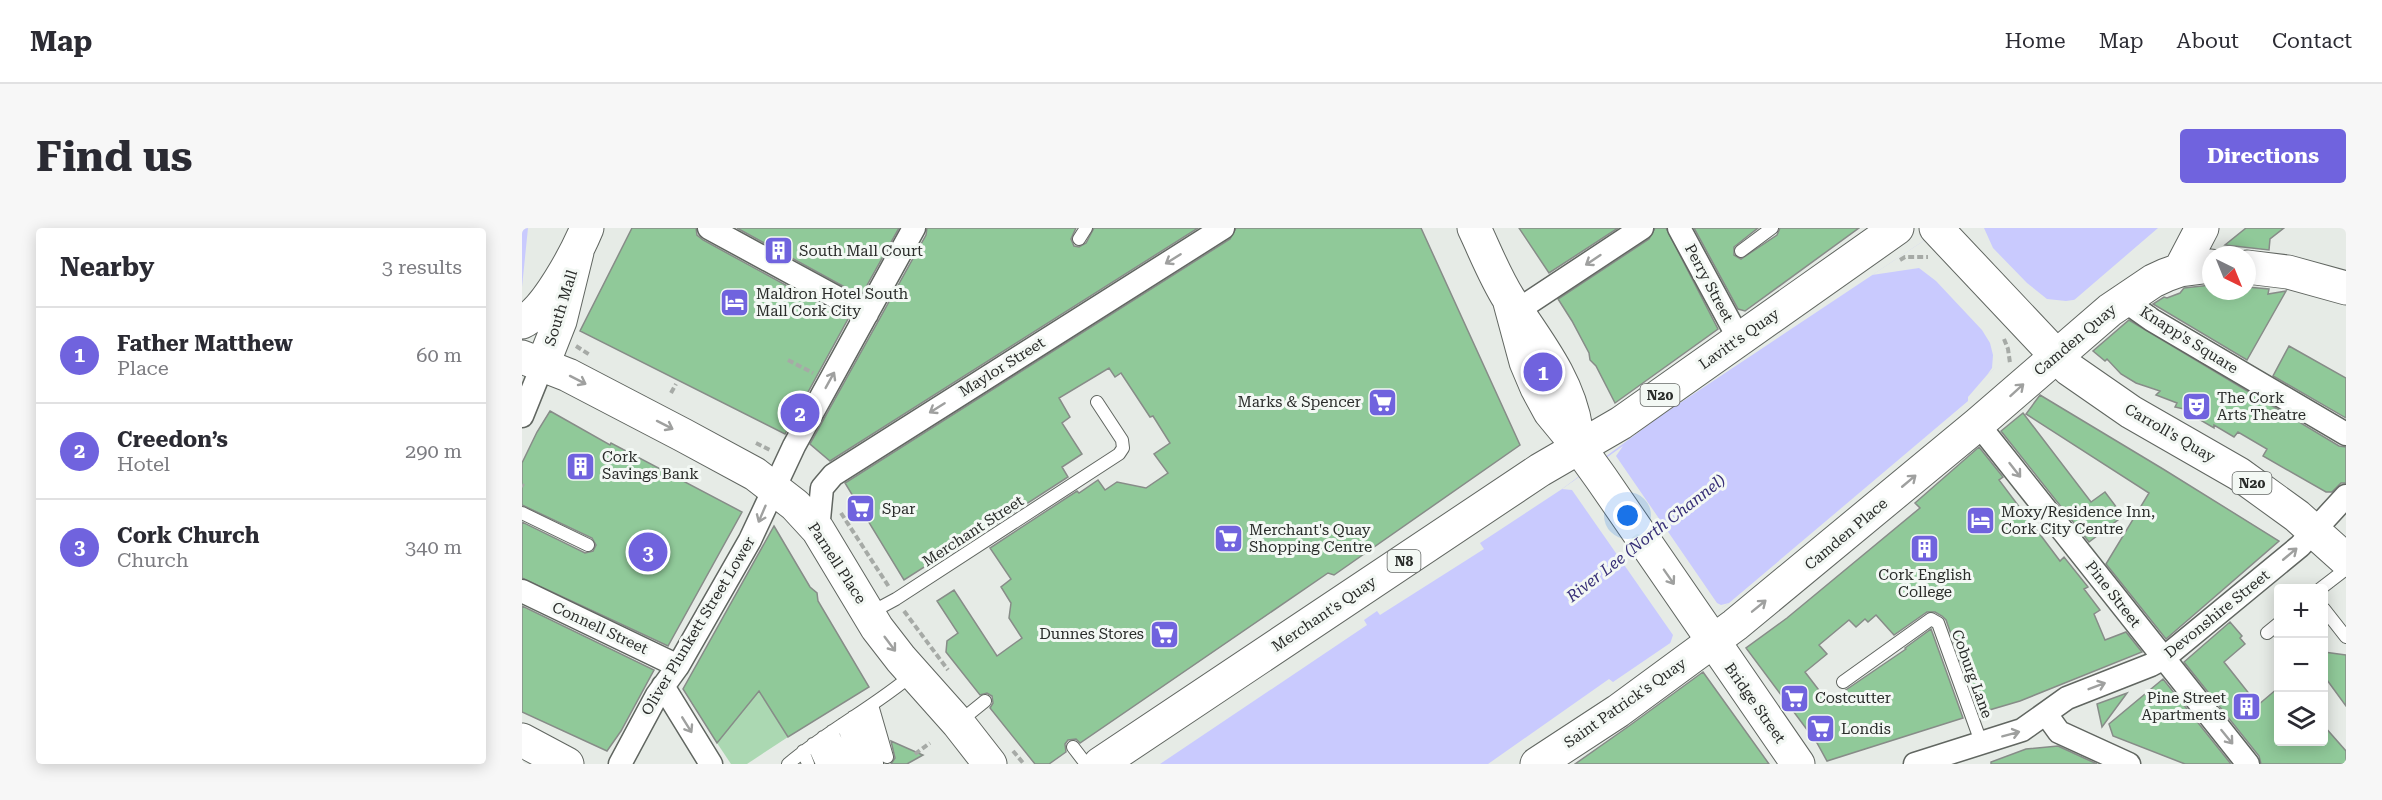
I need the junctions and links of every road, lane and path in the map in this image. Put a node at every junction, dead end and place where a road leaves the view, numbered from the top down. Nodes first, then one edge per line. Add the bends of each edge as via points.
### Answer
1 (709, 228) edge
2 (914, 228) edge
3 (1223, 228) edge
4 (1474, 228) edge
5 (1642, 228) edge
6 (1679, 228) edge
7 (1772, 228) edge
8 (2202, 228) edge
9 (1938, 229) edge
10 (1884, 232) edge
11 (582, 240) edge
12 (1741, 251) dead end
13 (2196, 268) edge
14 (2256, 268) edge
15 (2346, 288) edge
16 (2128, 297) junction
17 (1513, 304) junction
18 (867, 314) junction
19 (522, 322) edge
20 (1739, 339) junction
21 (2045, 345) junction
22 (532, 360) edge
23 (788, 360) dead end
24 (819, 376) dead end
25 (676, 384) dead end
26 (671, 393) dead end
27 (1097, 402) dead end
28 (522, 416) edge
29 (1978, 424) junction
30 (2346, 434) edge
31 (1591, 463) junction
32 (824, 486) junction
33 (773, 488) junction
34 (2346, 496) edge
35 (522, 513) edge
36 (818, 530) junction
37 (2315, 531) junction
38 (588, 545) dead end
39 (2346, 560) edge
40 (2346, 569) edge
41 (2325, 584) edge
42 (890, 589) dead end
43 (522, 591) edge
44 (869, 613) junction
45 (2328, 614) edge
46 (906, 615) dead end
47 (2274, 628) edge
48 (1707, 632) junction
49 (2268, 633) dead end
50 (2346, 637) edge
51 (2164, 658) junction
52 (922, 660) junction
53 (678, 666) junction
54 (1844, 682) dead end
55 (663, 686) junction
56 (985, 701) dead end
57 (2046, 714) junction
58 (958, 723) junction
59 (838, 727) junction
60 (522, 740) edge
61 (1981, 742) junction
62 (930, 743) dead end
63 (915, 754) dead end
64 (1087, 756) edge
65 (877, 761) edge
66 (790, 763) edge
67 (567, 764) edge
68 (620, 764) edge
69 (711, 764) edge
70 (808, 764) edge
71 (822, 764) edge
72 (834, 764) edge
73 (845, 764) edge
74 (856, 764) edge
75 (990, 764) edge
76 (1086, 764) edge
77 (1537, 764) edge
78 (1798, 764) edge
79 (1915, 764) edge
80 (2129, 764) edge
81 (2248, 764) edge

1 - 18 street
2 - 18 street, Oliver Plunkett Street Lower
3 -> 32 street, Maylor Street via 842,468
4 - 17 main road
5 -> 17 street
6 - 20 street, Perry Street
7 - 12 lane
8 - 13 main road
9 - 21 main road, N20
10 - 20 main road, Lavitt's Quay / N20
11 - 19 main road, South Mall via 537,310
11 - 22 main road, South Mall via 560,321
13 - 16 main road, Camden Quay via 2153,281
14 - 15 main road via 2288,272
16 - 21 main road, Camden Quay
16 - 30 street, Knapp's Square via 2144,315
17 - 31 main road via 1558,377
33 -> 18 street, Oliver Plunkett Street Lower
20 - 31 main road, Lavitt's Quay / N20 via 1621,423
29 -> 21 main road, Camden Quay
21 - 37 main road, Carroll's Quay / N20 via 2086,382 2239,474
22 - 28 street
22 -> 33 main road, Parnell Place via 683,435
23 - 24 path
25 - 26 path
27 - 44 lane, Merchant Street via 1122,440 1119,454
48 -> 29 main road, Camden Place via 1811,563
29 -> 51 street, Pine Street via 2107,577
31 -> 48 main road, Bridge Street
31 - 64 main road, Merchant's Quay / N8
32 - 36 street
32 - 42 path
33 - 36 main road, Parnell Place
33 -> 53 street, Oliver Plunkett Street Lower via 750,540
34 - 37 street, Devonshire Street
35 - 38 lane
36 - 44 main road, Parnell Place
37 - 39 main road, N20
51 -> 37 street, Devonshire Street
40 - 41 lane
43 - 53 street, Connell Street
44 -> 52 main road, Parnell Place via 901,659
45 - 50 lane
46 - 52 path
47 - 49 lane
48 - 77 main road, Saint Patrick's Quay via 1618,711
48 - 78 main road, Bridge Street
57 -> 51 street, Devonshire Street via 2067,698
51 -> 81 street, Pine Street
52 - 58 main road, Parnell Place
52 - 59 lane
53 - 55 street, Oliver Plunkett Street Lower
54 - 61 lane, Coburg Lane via 1931,619 1938,623
55 - 68 street, Oliver Plunkett Street Lower
55 -> 69 street
56 - 58 lane
61 -> 57 street, Devonshire Street via 2022,730
57 - 80 street via 2059,732
58 - 75 main road, Parnell Place
59 - 65 lane
59 - 65 lane
59 - 66 lane
59 - 70 lane
59 - 71 lane
59 - 72 lane
59 - 73 lane
59 - 74 lane
60 - 67 main road
61 - 79 street, Devonshire Street
62 - 63 path
64 - 76 lane

